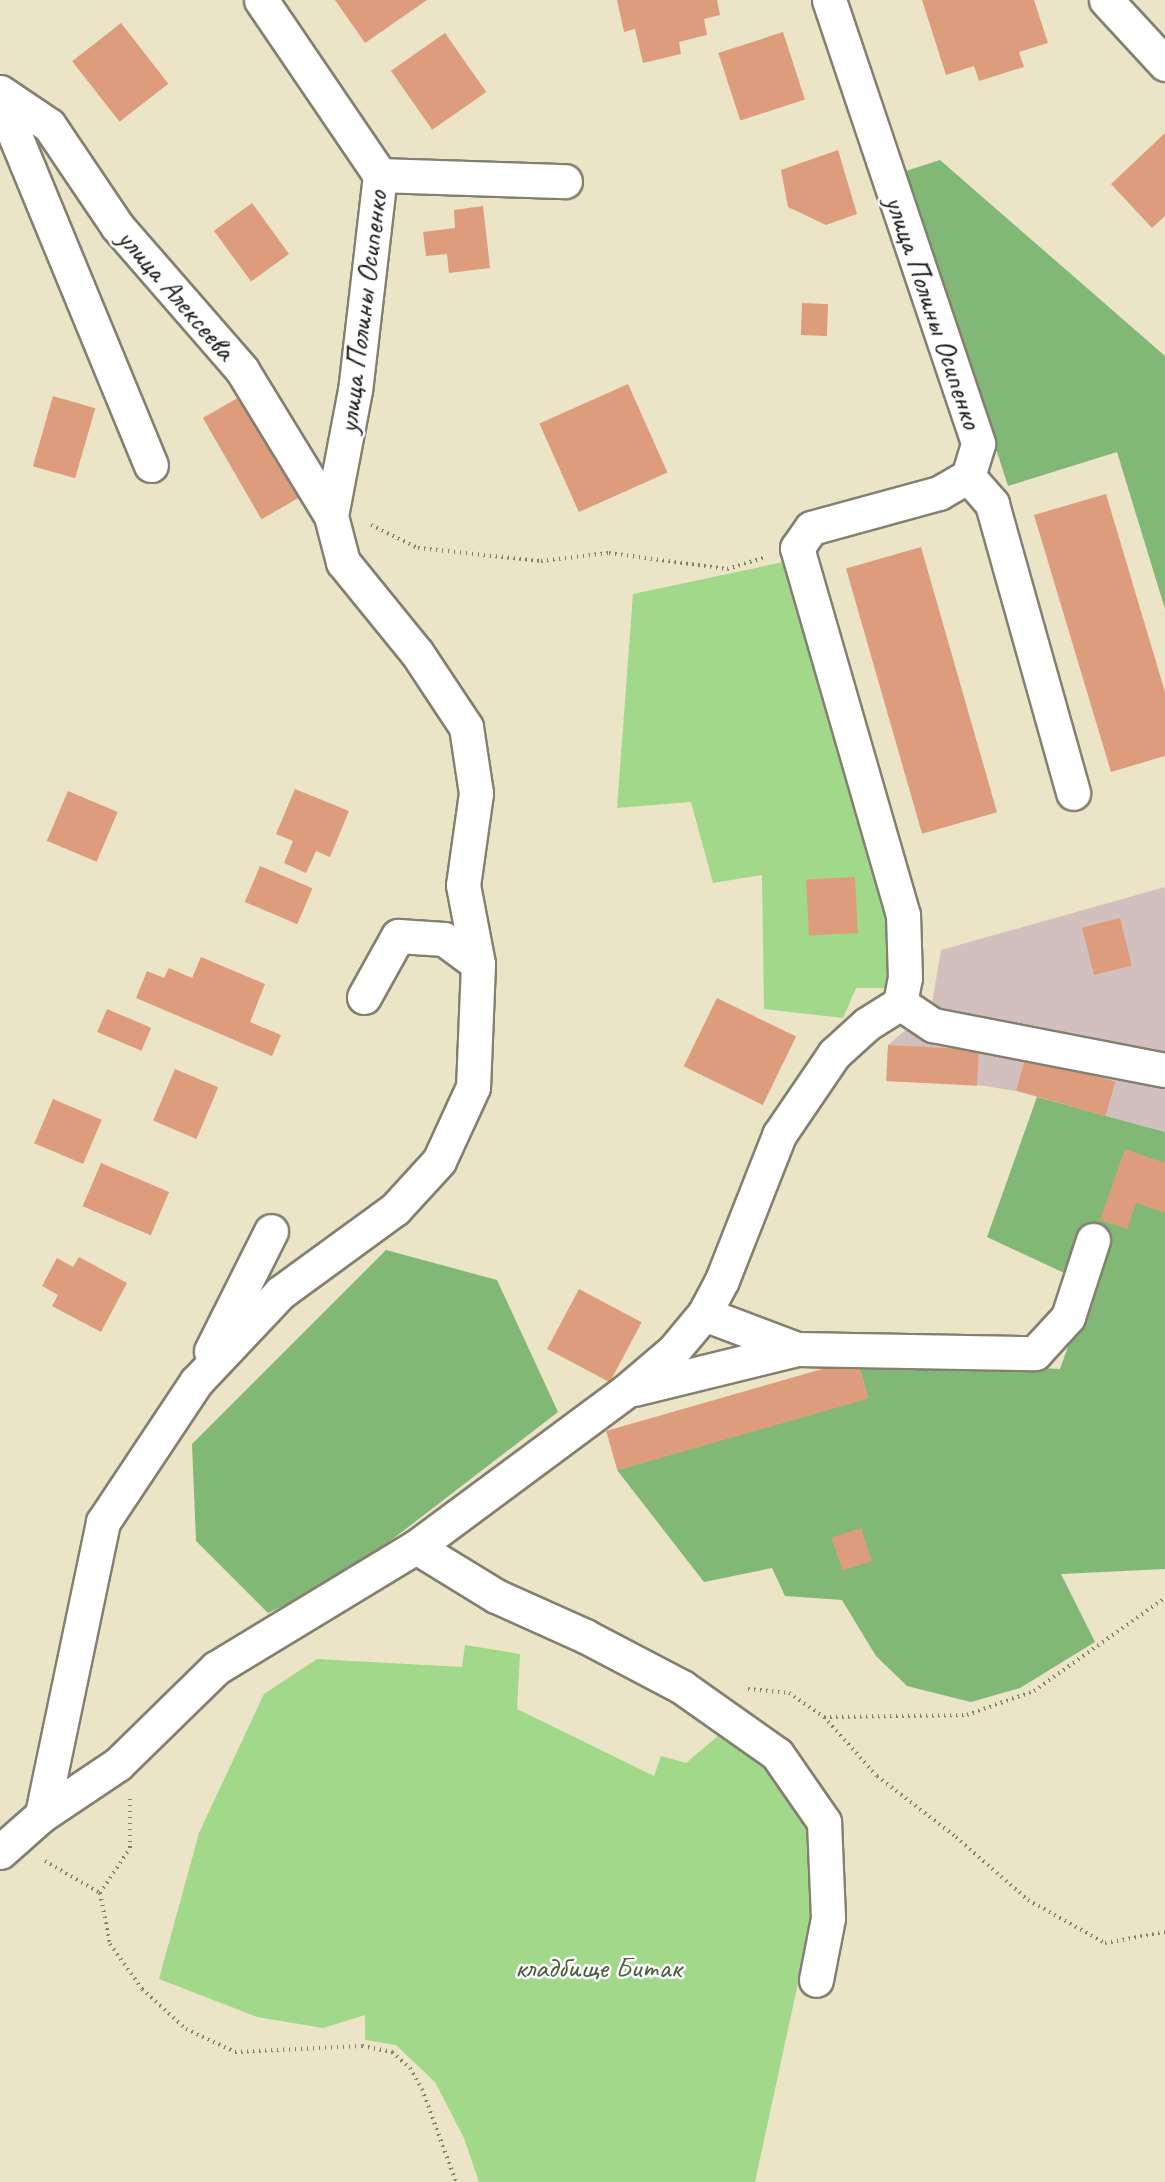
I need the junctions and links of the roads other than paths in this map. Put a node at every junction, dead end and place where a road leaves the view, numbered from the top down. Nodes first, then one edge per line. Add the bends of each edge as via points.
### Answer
1 (261, 0) edge
2 (829, 0) edge
3 (1106, 0) edge
4 (1165, 64) edge
5 (0, 92) edge
6 (0, 99) edge
7 (380, 175) junction
8 (565, 181) dead end
9 (151, 465) dead end
10 (968, 476) junction
11 (332, 511) junction
12 (1073, 793) dead end
13 (478, 964) junction
14 (364, 997) dead end
15 (900, 1003) junction
16 (1165, 1070) edge
17 (271, 1231) dead end
18 (1093, 1240) dead end
19 (704, 1314) junction
20 (797, 1349) junction
21 (195, 1383) junction
22 (626, 1391) junction
23 (416, 1547) junction
24 (42, 1815) junction
25 (7, 1847) edge
26 (816, 1980) dead end

1 - 7 street, улица Полины Осипенко
2 - 10 street, улица Полины Осипенко via 978,444
3 - 4 street
5 - 11 street, улица Алексеева via 49,124 117,226 242,370
6 - 9 street
7 - 8 street
7 - 11 street, улица Полины Осипенко via 355,390
10 - 12 street, улица Полины Осипенко via 992,504
10 - 15 street via 939,493 811,528 797,548 903,915 905,978
11 - 13 street via 343,562 417,653 466,727 476,793 464,885
13 - 14 street via 444,939 398,936
13 - 21 street via 473,1087 439,1161 395,1209 280,1293
15 - 16 street via 933,1025
15 - 19 street via 867,1024 834,1054 779,1136
17 - 21 street
18 - 20 street via 1068,1317 1035,1353
19 - 20 street
19 - 22 street via 673,1351
20 - 22 street
21 - 24 street via 103,1522
22 - 23 street
23 - 24 street via 216,1668 118,1764
23 - 26 street via 496,1596 585,1636 682,1687 777,1754 824,1822 828,1918
24 - 25 street

